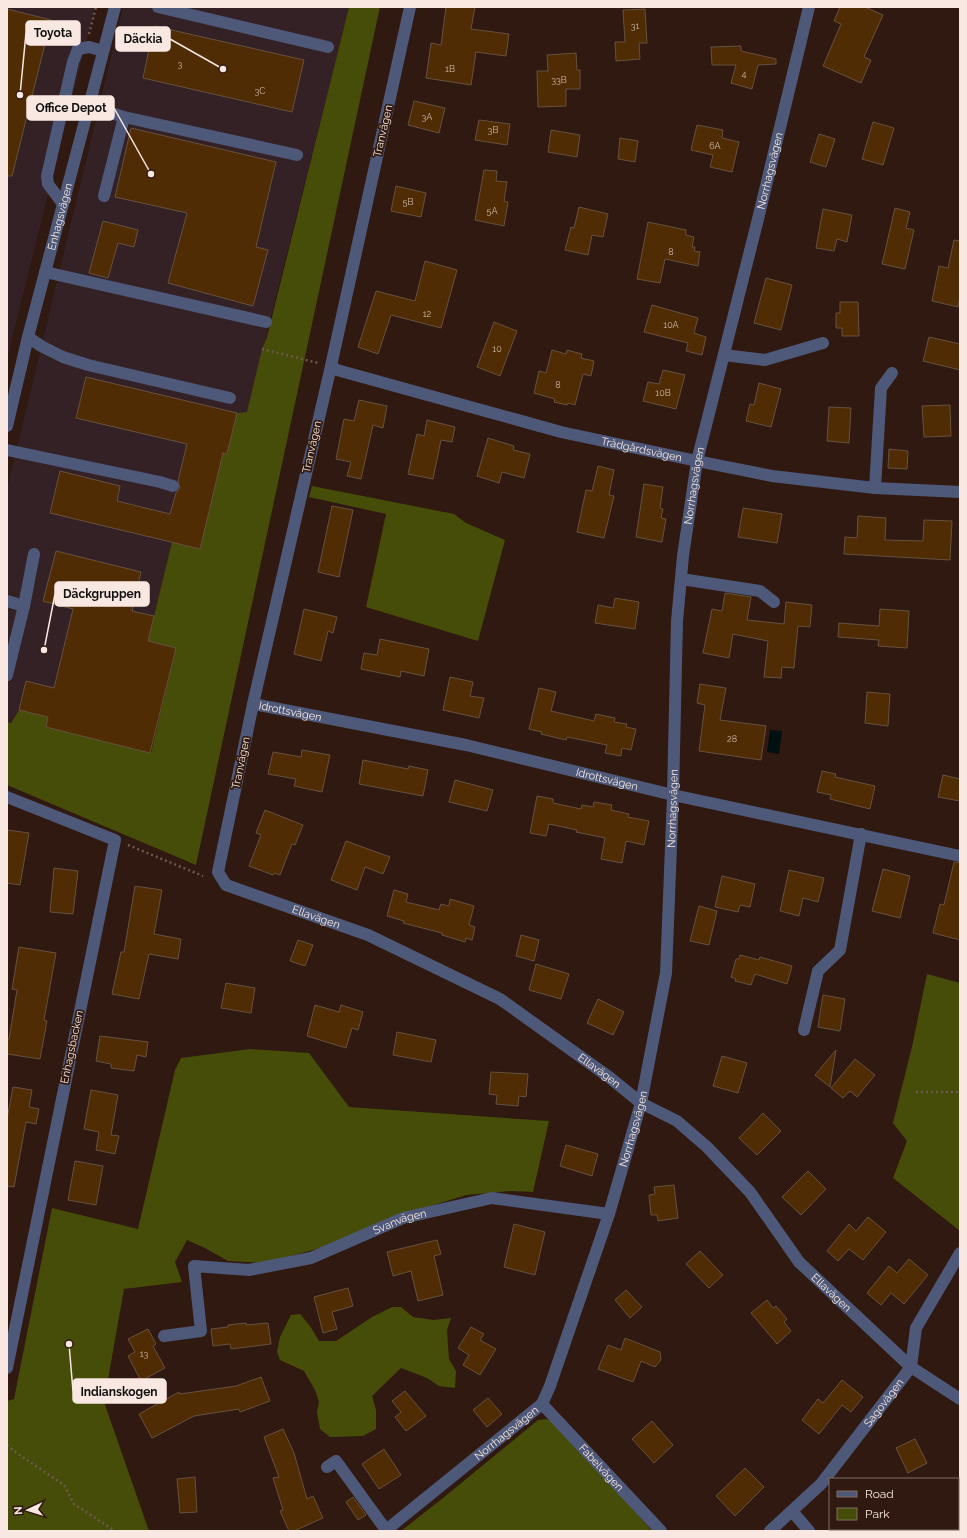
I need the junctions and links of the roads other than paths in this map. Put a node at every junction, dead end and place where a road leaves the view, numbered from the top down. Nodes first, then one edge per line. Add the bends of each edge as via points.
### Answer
1 (114, 7) edge
2 (158, 7) edge
3 (410, 7) edge
4 (809, 7) edge
5 (328, 47) dead end
6 (103, 51) junction
7 (88, 106) junction
8 (124, 117) junction
9 (297, 155) dead end
10 (104, 196) dead end
11 (63, 204) junction
12 (45, 272) junction
13 (266, 322) dead end
14 (28, 337) junction
15 (823, 343) dead end
16 (724, 355) junction
17 (330, 366) junction
18 (892, 373) dead end
19 (230, 398) dead end
20 (7, 426) edge
21 (7, 450) edge
22 (697, 461) junction
23 (173, 486) dead end
24 (875, 488) junction
25 (960, 492) edge
26 (34, 554) dead end
27 (681, 579) junction
28 (7, 601) edge
29 (774, 602) dead end
30 (24, 606) junction
31 (7, 675) edge
32 (253, 704) junction
33 (673, 795) junction
34 (7, 797) edge
35 (861, 834) junction
36 (960, 856) edge
37 (226, 885) joint
38 (804, 1030) dead end
39 (642, 1102) junction
40 (610, 1214) junction
41 (960, 1253) edge
42 (164, 1336) dead end
43 (911, 1367) junction
44 (7, 1368) edge
45 (960, 1399) edge
46 (542, 1404) junction
47 (327, 1467) dead end
48 (792, 1511) junction
49 (385, 1530) edge
50 (661, 1531) edge
51 (770, 1531) edge
52 (809, 1531) edge

1 - 6 street, Enhagsvägen
2 - 5 street
3 - 17 street, Tranvägen
4 - 16 street, Norrhagsvägen
6 - 7 street, Enhagsvägen
6 - 11 street via 86,47 78,49 73,62 47,176 48,184
7 - 8 street
7 - 11 street, Enhagsvägen
8 - 9 street
8 - 10 street
11 - 12 street, Enhagsvägen
12 - 13 street
12 - 14 street, Enhagsvägen
14 - 19 street via 63,357 82,363
14 - 20 street, Enhagsvägen
15 - 16 street via 765,360
16 - 22 street, Norrhagsvägen
17 - 22 street, Trädgårdsvägen via 561,432
17 - 32 street, Tranvägen
18 - 24 street via 881,388
21 - 23 street
22 - 24 street, Trädgårdsvägen via 772,476
22 - 27 street, Norrhagsvägen
24 - 25 street, Trädgårdsvägen
26 - 30 street
27 - 29 street via 760,591
27 - 33 street, Norrhagsvägen via 677,621
28 - 30 street
30 - 31 street
32 - 33 street, Idrottsvägen via 466,745
32 - 37 street, Tranvägen via 218,872
33 - 35 street, Idrottsvägen
33 - 39 street, Norrhagsvägen via 666,972
34 - 44 street, Enhagsbacken via 115,840
35 - 36 street, Idrottsvägen
35 - 38 street via 840,950 818,971
37 - 39 street, Ellavägen via 368,935 500,1000
39 - 40 street, Norrhagsvägen
39 - 43 street, Ellavägen via 677,1121 707,1147 750,1192 799,1262
40 - 42 street, Svanvägen via 492,1198 403,1218 311,1258 249,1270 194,1266 201,1331
40 - 46 street, Norrhagsvägen
41 - 43 street via 916,1328
43 - 45 street, Ellavägen
43 - 48 street, Sagovägen via 821,1484
46 - 49 street, Norrhagsvägen
46 - 50 street, Fabelvägen
47 - 49 street via 336,1461
48 - 51 street, Sagovägen
48 - 52 street

